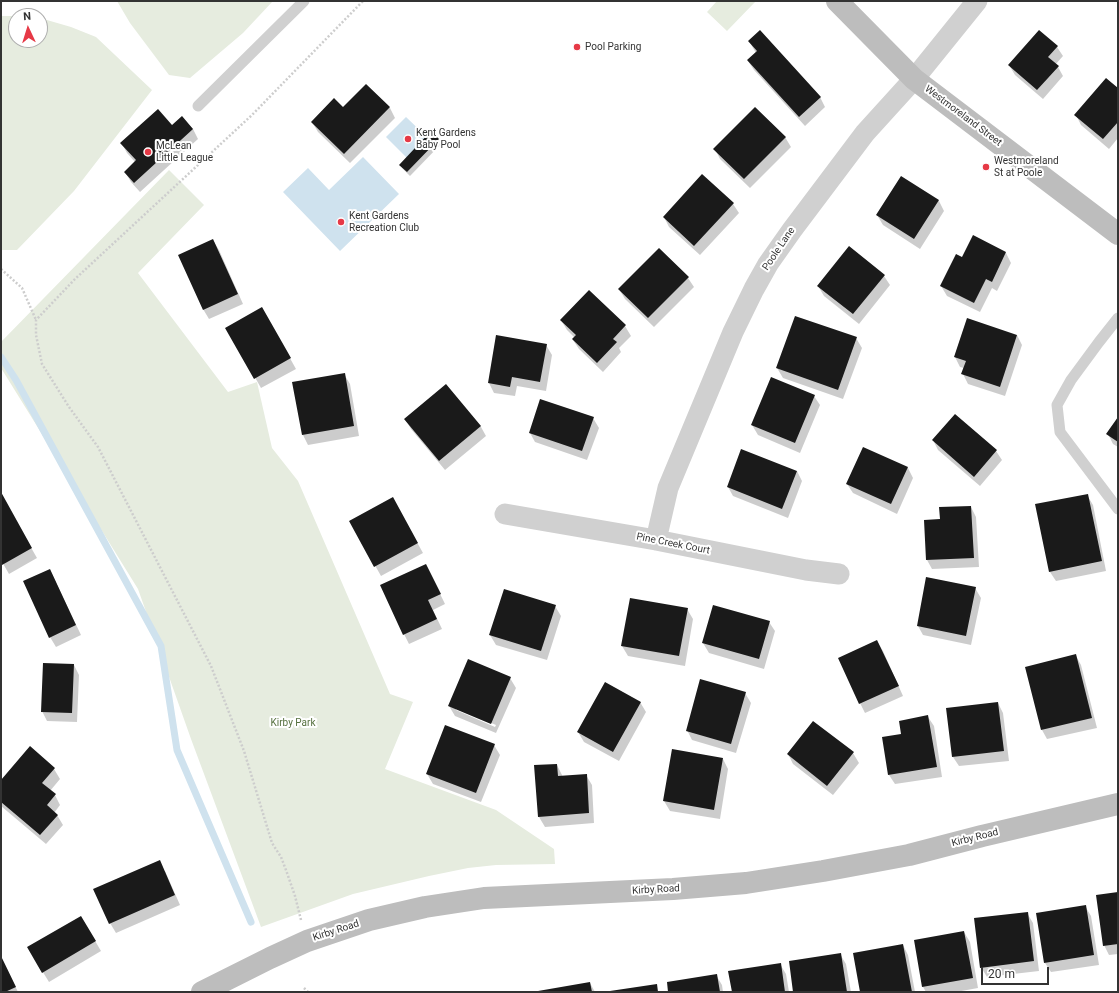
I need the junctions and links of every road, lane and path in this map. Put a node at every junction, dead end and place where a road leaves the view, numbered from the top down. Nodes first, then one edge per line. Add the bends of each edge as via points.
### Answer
1 (304, 1) edge
2 (363, 1) edge
3 (837, 1) edge
4 (977, 1) edge
5 (914, 79) junction
6 (198, 106) dead end
7 (1118, 234) edge
8 (1, 269) edge
9 (1118, 318) edge
10 (36, 320) junction
11 (1118, 509) edge
12 (505, 514) dead end
13 (656, 540) junction
14 (840, 574) dead end
15 (1118, 804) edge
16 (307, 941) junction
17 (304, 988) dead end
18 (202, 992) edge
19 (308, 992) edge

1 - 6 lane
2 - 10 path via 252,115 75,279
3 - 5 main road, Westmoreland Street
4 - 5 street, Poole Lane
5 - 7 main road, Westmoreland Street
5 - 13 street, Poole Lane via 865,133 792,230 754,289 733,332 668,488
8 - 10 path via 22,288
9 - 11 lane via 1071,380 1057,405 1060,432
10 - 16 path via 36,335 42,364 98,447 210,666 244,751 272,843 286,870
12 - 13 street, Pine Creek Court
13 - 14 street, Pine Creek Court via 806,570
15 - 16 main road, Kirby Road via 909,855 823,871 746,883 673,889 484,898 425,907 369,920
16 - 18 main road, Kirby Road
17 - 19 path

